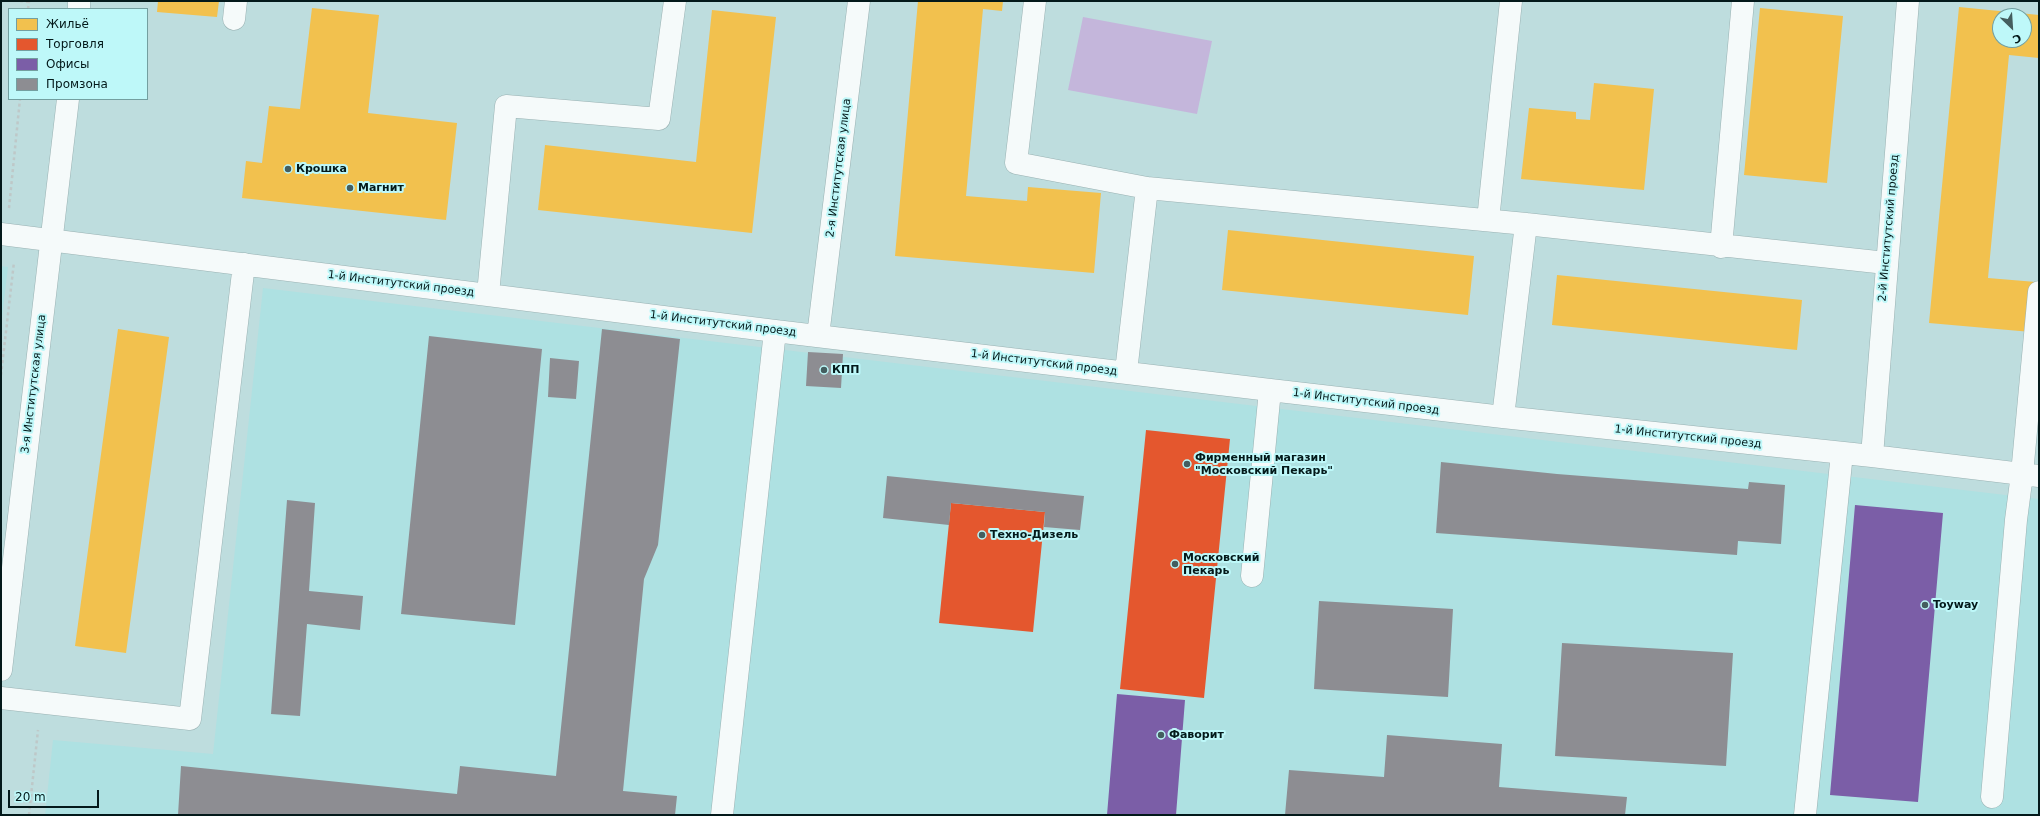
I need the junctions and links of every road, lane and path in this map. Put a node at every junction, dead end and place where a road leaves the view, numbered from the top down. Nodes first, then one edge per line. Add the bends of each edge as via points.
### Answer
1 (20, 1) edge
2 (675, 1) edge
3 (859, 1) edge
4 (1035, 1) edge
5 (1511, 1) edge
6 (1743, 1) edge
7 (1908, 1) edge
8 (29, 2) edge
9 (20, 100) edge
10 (68, 100) edge
11 (1147, 188) junction
12 (1488, 220) junction
13 (1526, 224) junction
14 (4, 234) edge
15 (51, 240) junction
16 (1721, 246) junction
17 (1886, 263) junction
18 (244, 264) junction
19 (2039, 292) edge
20 (488, 294) junction
21 (775, 331) junction
22 (818, 336) junction
23 (1126, 372) junction
24 (1, 375) edge
25 (1270, 390) junction
26 (1503, 417) junction
27 (1842, 453) junction
28 (1872, 456) junction
29 (2031, 475) edge
30 (1252, 576) dead end
31 (1, 670) edge
32 (1, 698) edge
33 (40, 703) junction
34 (1992, 797) dead end
35 (29, 815) edge
36 (722, 815) edge
37 (1805, 815) edge

1 - 8 path
2 - 20 street via 660,120 506,106
3 - 22 street, 2-я Институтская улица
4 - 11 street via 1016,163
5 - 12 street
6 - 16 street
7 - 17 street, 2-й Институтский проезд
9 - 14 path
10 - 15 street, 3-я Институтская улица
11 - 12 street
11 - 23 street
12 - 13 street
13 - 16 street
13 - 26 street
14 - 15 street, 1-й Институтский проезд
14 - 24 path via 14,260
15 - 18 street, 1-й Институтский проезд
15 - 31 street, 3-я Институтская улица
16 - 17 street
17 - 28 street, 2-й Институтский проезд
18 - 20 street, 1-й Институтский проезд
18 - 33 street via 190,719
19 - 29 street
20 - 21 street, 1-й Институтский проезд
21 - 22 street, 1-й Институтский проезд
21 - 36 street
22 - 23 street, 1-й Институтский проезд
23 - 25 street, 1-й Институтский проезд
25 - 26 street, 1-й Институтский проезд
25 - 30 street
26 - 27 street, 1-й Институтский проезд
27 - 28 street, 1-й Институтский проезд
27 - 37 street
28 - 29 street, 1-й Институтский проезд
29 - 34 street via 2016,520
32 - 33 street
33 - 35 path

